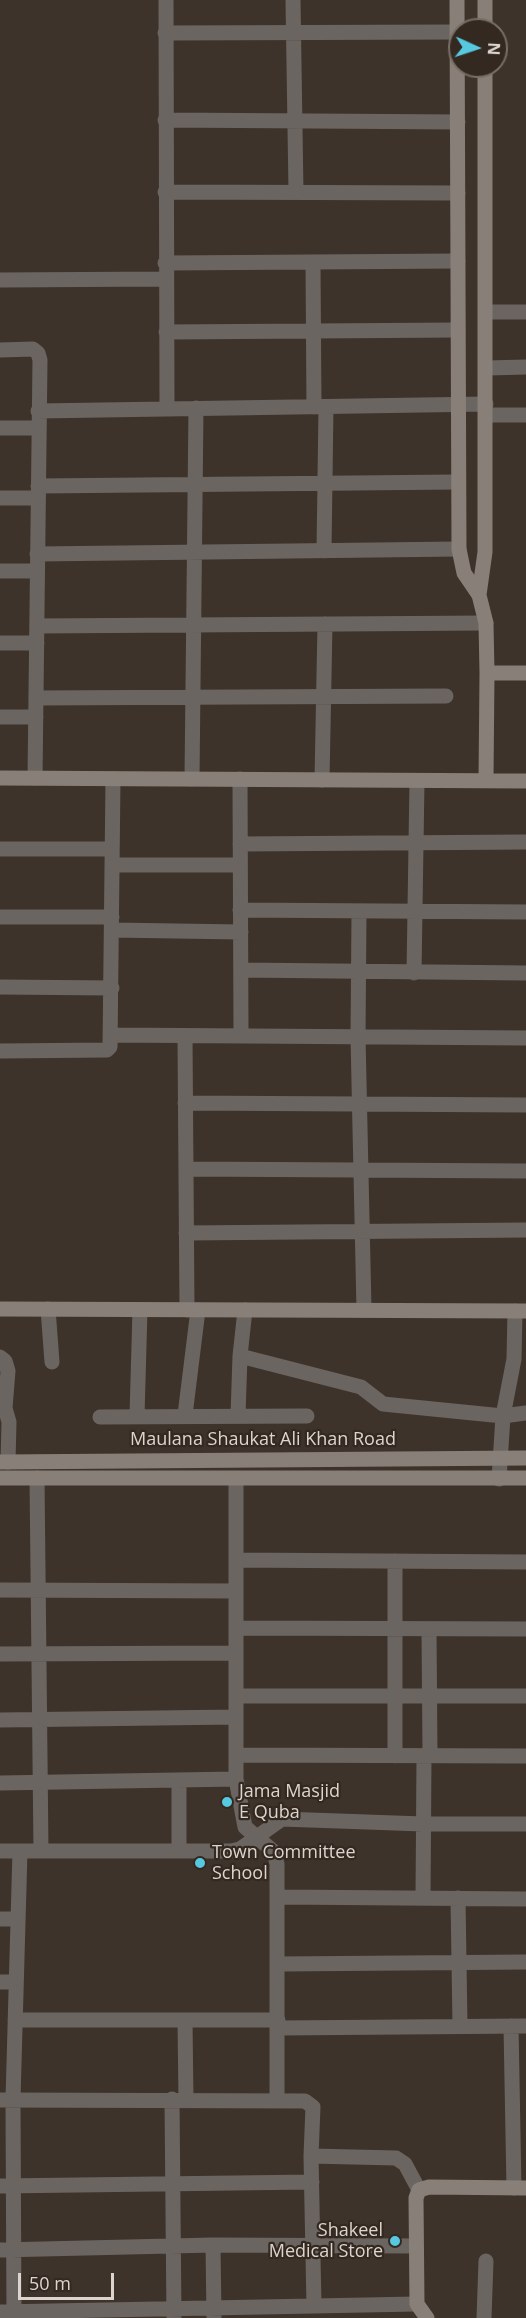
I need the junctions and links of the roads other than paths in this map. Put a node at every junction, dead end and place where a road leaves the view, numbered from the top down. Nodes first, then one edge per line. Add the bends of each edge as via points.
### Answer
1 (166, 0) edge
2 (293, 0) edge
3 (458, 0) edge
4 (485, 0) edge
5 (458, 18) edge
6 (485, 18) edge
7 (292, 32) junction
8 (448, 32) edge
9 (165, 33) junction
10 (458, 78) edge
11 (485, 78) edge
12 (165, 120) junction
13 (294, 121) junction
14 (458, 122) junction
15 (165, 192) junction
16 (296, 192) junction
17 (458, 194) junction
18 (458, 261) junction
19 (313, 262) junction
20 (165, 263) junction
21 (165, 279) junction
22 (0, 280) edge
23 (487, 312) junction
24 (526, 312) edge
25 (458, 330) junction
26 (314, 331) junction
27 (166, 332) junction
28 (0, 350) edge
29 (526, 367) edge
30 (487, 368) junction
31 (458, 404) junction
32 (320, 407) junction
33 (167, 408) junction
34 (196, 408) junction
35 (486, 410) junction
36 (38, 411) junction
37 (526, 415) edge
38 (0, 428) edge
39 (38, 428) junction
40 (457, 482) junction
41 (196, 483) junction
42 (325, 483) junction
43 (38, 492) junction
44 (0, 498) edge
45 (459, 549) junction
46 (324, 551) junction
47 (195, 552) junction
48 (37, 554) junction
49 (0, 571) edge
50 (37, 572) junction
51 (480, 595) junction
52 (486, 623) junction
53 (325, 624) junction
54 (194, 625) junction
55 (37, 626) junction
56 (0, 643) edge
57 (37, 643) junction
58 (487, 673) junction
59 (526, 673) edge
60 (324, 696) junction
61 (446, 696) dead end
62 (193, 697) junction
63 (36, 698) junction
64 (0, 717) edge
65 (36, 717) junction
66 (0, 778) edge
67 (36, 778) junction
68 (113, 779) junction
69 (192, 779) junction
70 (240, 779) junction
71 (322, 780) junction
72 (486, 780) junction
73 (526, 780) edge
74 (417, 781) junction
75 (526, 842) edge
76 (415, 843) junction
77 (240, 844) junction
78 (0, 849) edge
79 (112, 849) junction
80 (112, 865) junction
81 (240, 865) junction
82 (240, 910) junction
83 (415, 910) junction
84 (359, 912) junction
85 (526, 912) edge
86 (0, 917) edge
87 (112, 923) junction
88 (241, 932) junction
89 (241, 970) junction
90 (358, 973) junction
91 (414, 973) junction
92 (526, 974) edge
93 (0, 987) edge
94 (112, 988) junction
95 (112, 1035) junction
96 (185, 1036) junction
97 (241, 1036) junction
98 (358, 1037) junction
99 (526, 1038) edge
100 (0, 1051) edge
101 (185, 1103) junction
102 (360, 1104) junction
103 (526, 1105) edge
104 (186, 1169) junction
105 (362, 1171) junction
106 (526, 1171) edge
107 (526, 1230) edge
108 (363, 1231) junction
109 (186, 1233) junction
110 (0, 1309) edge
111 (48, 1309) junction
112 (140, 1310) junction
113 (192, 1310) junction
114 (245, 1310) junction
115 (364, 1310) junction
116 (520, 1311) edge
117 (240, 1356) junction
118 (0, 1358) edge
119 (51, 1362) dead end
120 (526, 1413) edge
121 (238, 1415) junction
122 (137, 1416) junction
123 (185, 1416) junction
124 (307, 1416) dead end
125 (503, 1416) junction
126 (100, 1417) dead end
127 (500, 1458) junction
128 (526, 1458) edge
129 (4, 1462) edge
130 (0, 1478) edge
131 (37, 1478) junction
132 (526, 1478) edge
133 (236, 1479) junction
134 (499, 1479) junction
135 (236, 1560) junction
136 (395, 1561) junction
137 (526, 1562) edge
138 (0, 1590) edge
139 (38, 1590) junction
140 (236, 1591) junction
141 (236, 1628) junction
142 (394, 1629) junction
143 (429, 1629) junction
144 (526, 1629) edge
145 (39, 1653) junction
146 (236, 1653) junction
147 (0, 1654) edge
148 (236, 1696) junction
149 (395, 1696) junction
150 (429, 1696) junction
151 (526, 1696) edge
152 (236, 1717) junction
153 (39, 1719) junction
154 (0, 1720) edge
155 (236, 1755) junction
156 (395, 1756) junction
157 (427, 1756) junction
158 (526, 1756) edge
159 (179, 1779) junction
160 (236, 1779) junction
161 (40, 1782) junction
162 (0, 1783) edge
163 (423, 1824) junction
164 (526, 1824) edge
165 (255, 1838) junction
166 (0, 1851) edge
167 (20, 1851) junction
168 (41, 1851) junction
169 (179, 1851) junction
170 (279, 1897) junction
171 (423, 1898) junction
172 (458, 1898) junction
173 (526, 1899) edge
174 (0, 1919) edge
175 (18, 1919) junction
176 (459, 1962) junction
177 (526, 1962) edge
178 (279, 1965) junction
179 (0, 1982) edge
180 (16, 1982) junction
181 (15, 2020) junction
182 (185, 2020) junction
183 (278, 2024) junction
184 (460, 2026) junction
185 (518, 2026) edge
186 (7, 2051) edge
187 (7, 2099) edge
188 (179, 2099) junction
189 (277, 2100) junction
190 (311, 2156) junction
191 (312, 2182) junction
192 (173, 2184) junction
193 (7, 2186) edge
194 (520, 2188) edge
195 (419, 2190) junction
196 (313, 2245) junction
197 (213, 2246) junction
198 (415, 2246) junction
199 (174, 2247) junction
200 (7, 2250) edge
201 (486, 2261) dead end
202 (314, 2306) junction
203 (174, 2313) edge
204 (214, 2313) edge
205 (421, 2313) edge
206 (9, 2314) edge
207 (484, 2318) edge

1 - 9 street
2 - 7 street
3 - 5 street
4 - 6 street
7 - 8 street
7 - 9 street
7 - 13 street
9 - 12 street
10 - 14 street
11 - 23 street
12 - 13 street
12 - 15 street
13 - 14 street
13 - 16 street
14 - 17 street
15 - 16 street
15 - 20 street
16 - 17 street
17 - 18 street
18 - 19 street
18 - 25 street
19 - 20 street
19 - 26 street
20 - 21 street
21 - 22 street
21 - 27 street
23 - 24 street
23 - 30 street
25 - 26 street
25 - 31 street
26 - 27 street
26 - 32 street
27 - 33 street
28 - 36 street via 33,349 38,353
29 - 30 street
30 - 35 street
31 - 32 street
31 - 35 street
31 - 40 street
32 - 34 street
32 - 42 street
33 - 34 street
33 - 36 street
34 - 41 street
35 - 37 street
35 - 51 street via 485,552
36 - 39 street
38 - 39 street
39 - 43 street
40 - 42 street
40 - 45 street
41 - 42 street
41 - 43 street
41 - 47 street
42 - 46 street
43 - 44 street
43 - 48 street
45 - 46 street
45 - 51 street via 464,573
46 - 47 street
47 - 48 street
47 - 54 street
48 - 50 street
49 - 50 street
50 - 55 street
51 - 52 street
52 - 53 street
52 - 58 street
53 - 54 street
53 - 60 street
54 - 55 street
54 - 62 street
55 - 57 street
56 - 57 street
57 - 63 street
58 - 59 street
58 - 72 street
60 - 61 street
60 - 62 street
60 - 71 street
62 - 63 street
62 - 69 street
63 - 65 street
64 - 65 street
65 - 67 street
66 - 67 street
67 - 68 street
68 - 69 street
68 - 79 street
69 - 70 street
70 - 71 street
70 - 77 street
71 - 74 street
72 - 73 street
72 - 74 street
74 - 76 street
75 - 76 street
76 - 77 street
76 - 83 street
77 - 81 street
78 - 79 street
79 - 80 street
80 - 81 street
80 - 87 street
81 - 82 street
82 - 84 street
82 - 88 street
83 - 84 street
83 - 85 street
83 - 91 street
84 - 90 street
86 - 87 street
87 - 88 street
87 - 94 street
88 - 89 street
89 - 90 street
89 - 97 street
90 - 91 street
90 - 98 street
91 - 92 street
93 - 94 street
94 - 95 street
95 - 96 street
95 - 100 street via 107,1050
96 - 97 street
96 - 101 street
97 - 98 street
98 - 99 street
98 - 102 street
101 - 102 street
101 - 104 street
102 - 103 street
102 - 105 street
104 - 105 street
104 - 109 street
105 - 106 street
105 - 108 street
107 - 108 street
108 - 109 street
108 - 115 street
109 - 113 street
110 - 111 street
111 - 112 street
111 - 119 street
112 - 113 street
112 - 122 street
113 - 114 street
113 - 123 street
114 - 115 street
114 - 117 street
115 - 116 street
116 - 125 street
117 - 121 street
117 - 125 street via 361,1387 383,1404
118 - 129 street via 8,1371 5,1408 9,1424
120 - 125 street
121 - 123 street
121 - 124 street
122 - 123 street
122 - 126 street
125 - 127 street
127 - 128 street, Maulana Shaukat Ali Khan Road
127 - 129 street, Maulana Shaukat Ali Khan Road
127 - 134 street
130 - 131 street
131 - 133 street
131 - 139 street
132 - 134 street
133 - 134 street
133 - 135 street
135 - 136 street
135 - 140 street
136 - 137 street
136 - 142 street
138 - 139 street
139 - 140 street
139 - 145 street
140 - 141 street
141 - 142 street
141 - 146 street
142 - 143 street
142 - 149 street
143 - 144 street
143 - 150 street
145 - 146 street
145 - 147 street
145 - 153 street
146 - 148 street
148 - 149 street
148 - 152 street
149 - 150 street
149 - 156 street
150 - 151 street
150 - 157 street
152 - 153 street
152 - 155 street
153 - 154 street
153 - 161 street
155 - 156 street
155 - 160 street
156 - 157 street
157 - 158 street
157 - 163 street
159 - 160 street
159 - 161 street
159 - 169 street
160 - 165 street via 242,1819
161 - 162 street
161 - 168 street
163 - 164 street
163 - 165 street via 282,1819
163 - 171 street
165 - 169 street via 231,1851
165 - 170 street via 274,1852
166 - 167 street
167 - 168 street
167 - 175 street
168 - 169 street
170 - 171 street
170 - 178 street
171 - 172 street
172 - 173 street
172 - 176 street
174 - 175 street
175 - 180 street
176 - 177 street
176 - 178 street
176 - 184 street
178 - 183 street
179 - 180 street
180 - 181 street
181 - 182 street
181 - 186 street
182 - 183 street
182 - 188 street
183 - 184 street
183 - 189 street
184 - 185 street
185 - 194 street
186 - 187 street
187 - 188 street
187 - 193 street
188 - 189 street
188 - 192 street
189 - 190 street via 305,2101 313,2107
190 - 191 street
190 - 195 street via 396,2158 405,2164
191 - 192 street
191 - 196 street
192 - 193 street
192 - 199 street
193 - 200 street
194 - 195 street
195 - 198 street
196 - 197 street
196 - 198 street
196 - 202 street
197 - 199 street
197 - 204 street
198 - 205 street
199 - 200 street
199 - 203 street
200 - 206 street
201 - 207 street
202 - 204 street
202 - 205 street
203 - 204 street
203 - 206 street

